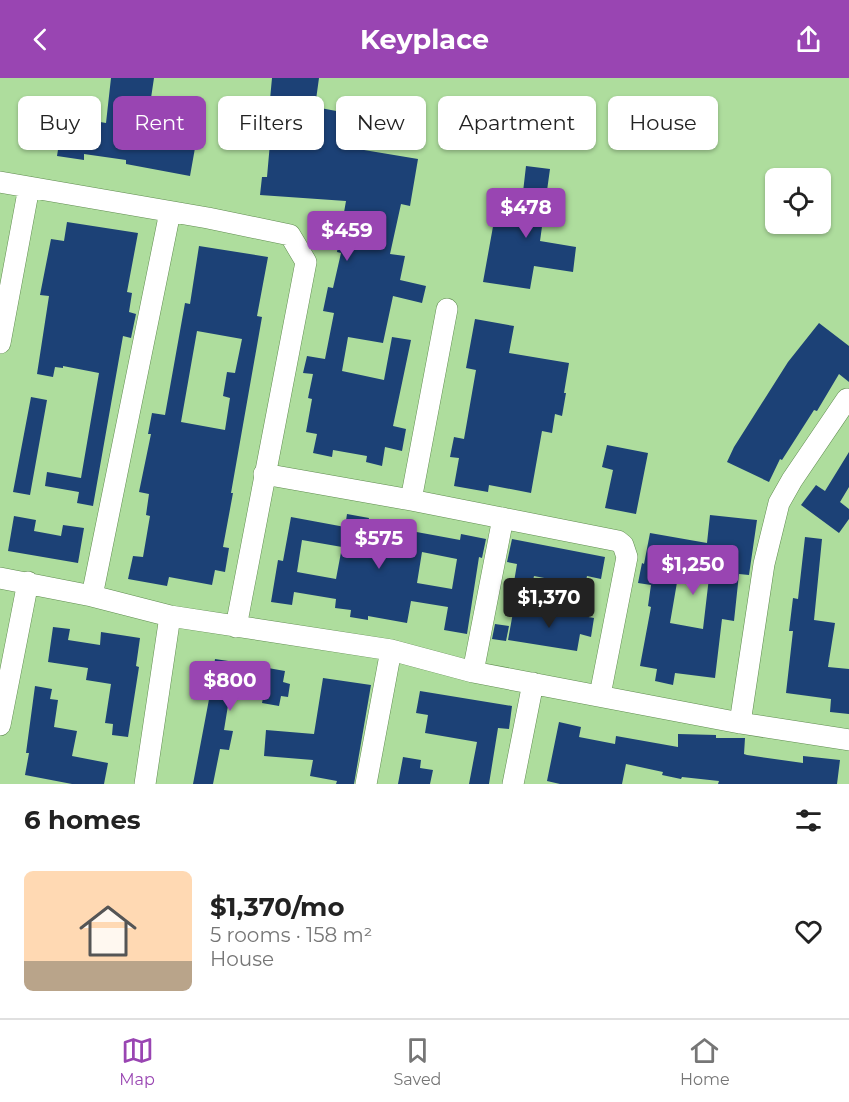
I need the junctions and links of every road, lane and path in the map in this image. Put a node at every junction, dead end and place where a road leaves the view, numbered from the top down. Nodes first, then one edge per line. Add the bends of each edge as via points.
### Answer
1 (0, 182) edge
2 (29, 187) junction
3 (170, 212) junction
4 (447, 309) dead end
5 (0, 343) edge
6 (847, 399) dead end
7 (264, 474) junction
8 (411, 500) junction
9 (503, 518) junction
10 (0, 579) edge
11 (27, 582) junction
12 (92, 596) junction
13 (170, 616) junction
14 (236, 627) junction
15 (391, 650) junction
16 (473, 672) junction
17 (533, 683) junction
18 (600, 695) junction
19 (740, 723) junction
20 (0, 725) edge
21 (849, 740) edge
22 (145, 784) edge
23 (366, 784) edge
24 (513, 784) edge

1 - 2 street
2 - 3 street
2 - 5 street
3 - 7 street via 290,235 306,262
3 - 12 street
4 - 8 street
6 - 19 street via 779,503 764,564
7 - 8 street
7 - 14 street
8 - 9 street
9 - 16 street
9 - 18 street via 623,545 627,557
10 - 11 street
11 - 12 street
11 - 20 street
12 - 13 street
13 - 14 street
13 - 22 street
14 - 15 street
15 - 16 street
15 - 23 street
16 - 17 street
17 - 18 street
17 - 24 street
18 - 19 street
19 - 21 street

